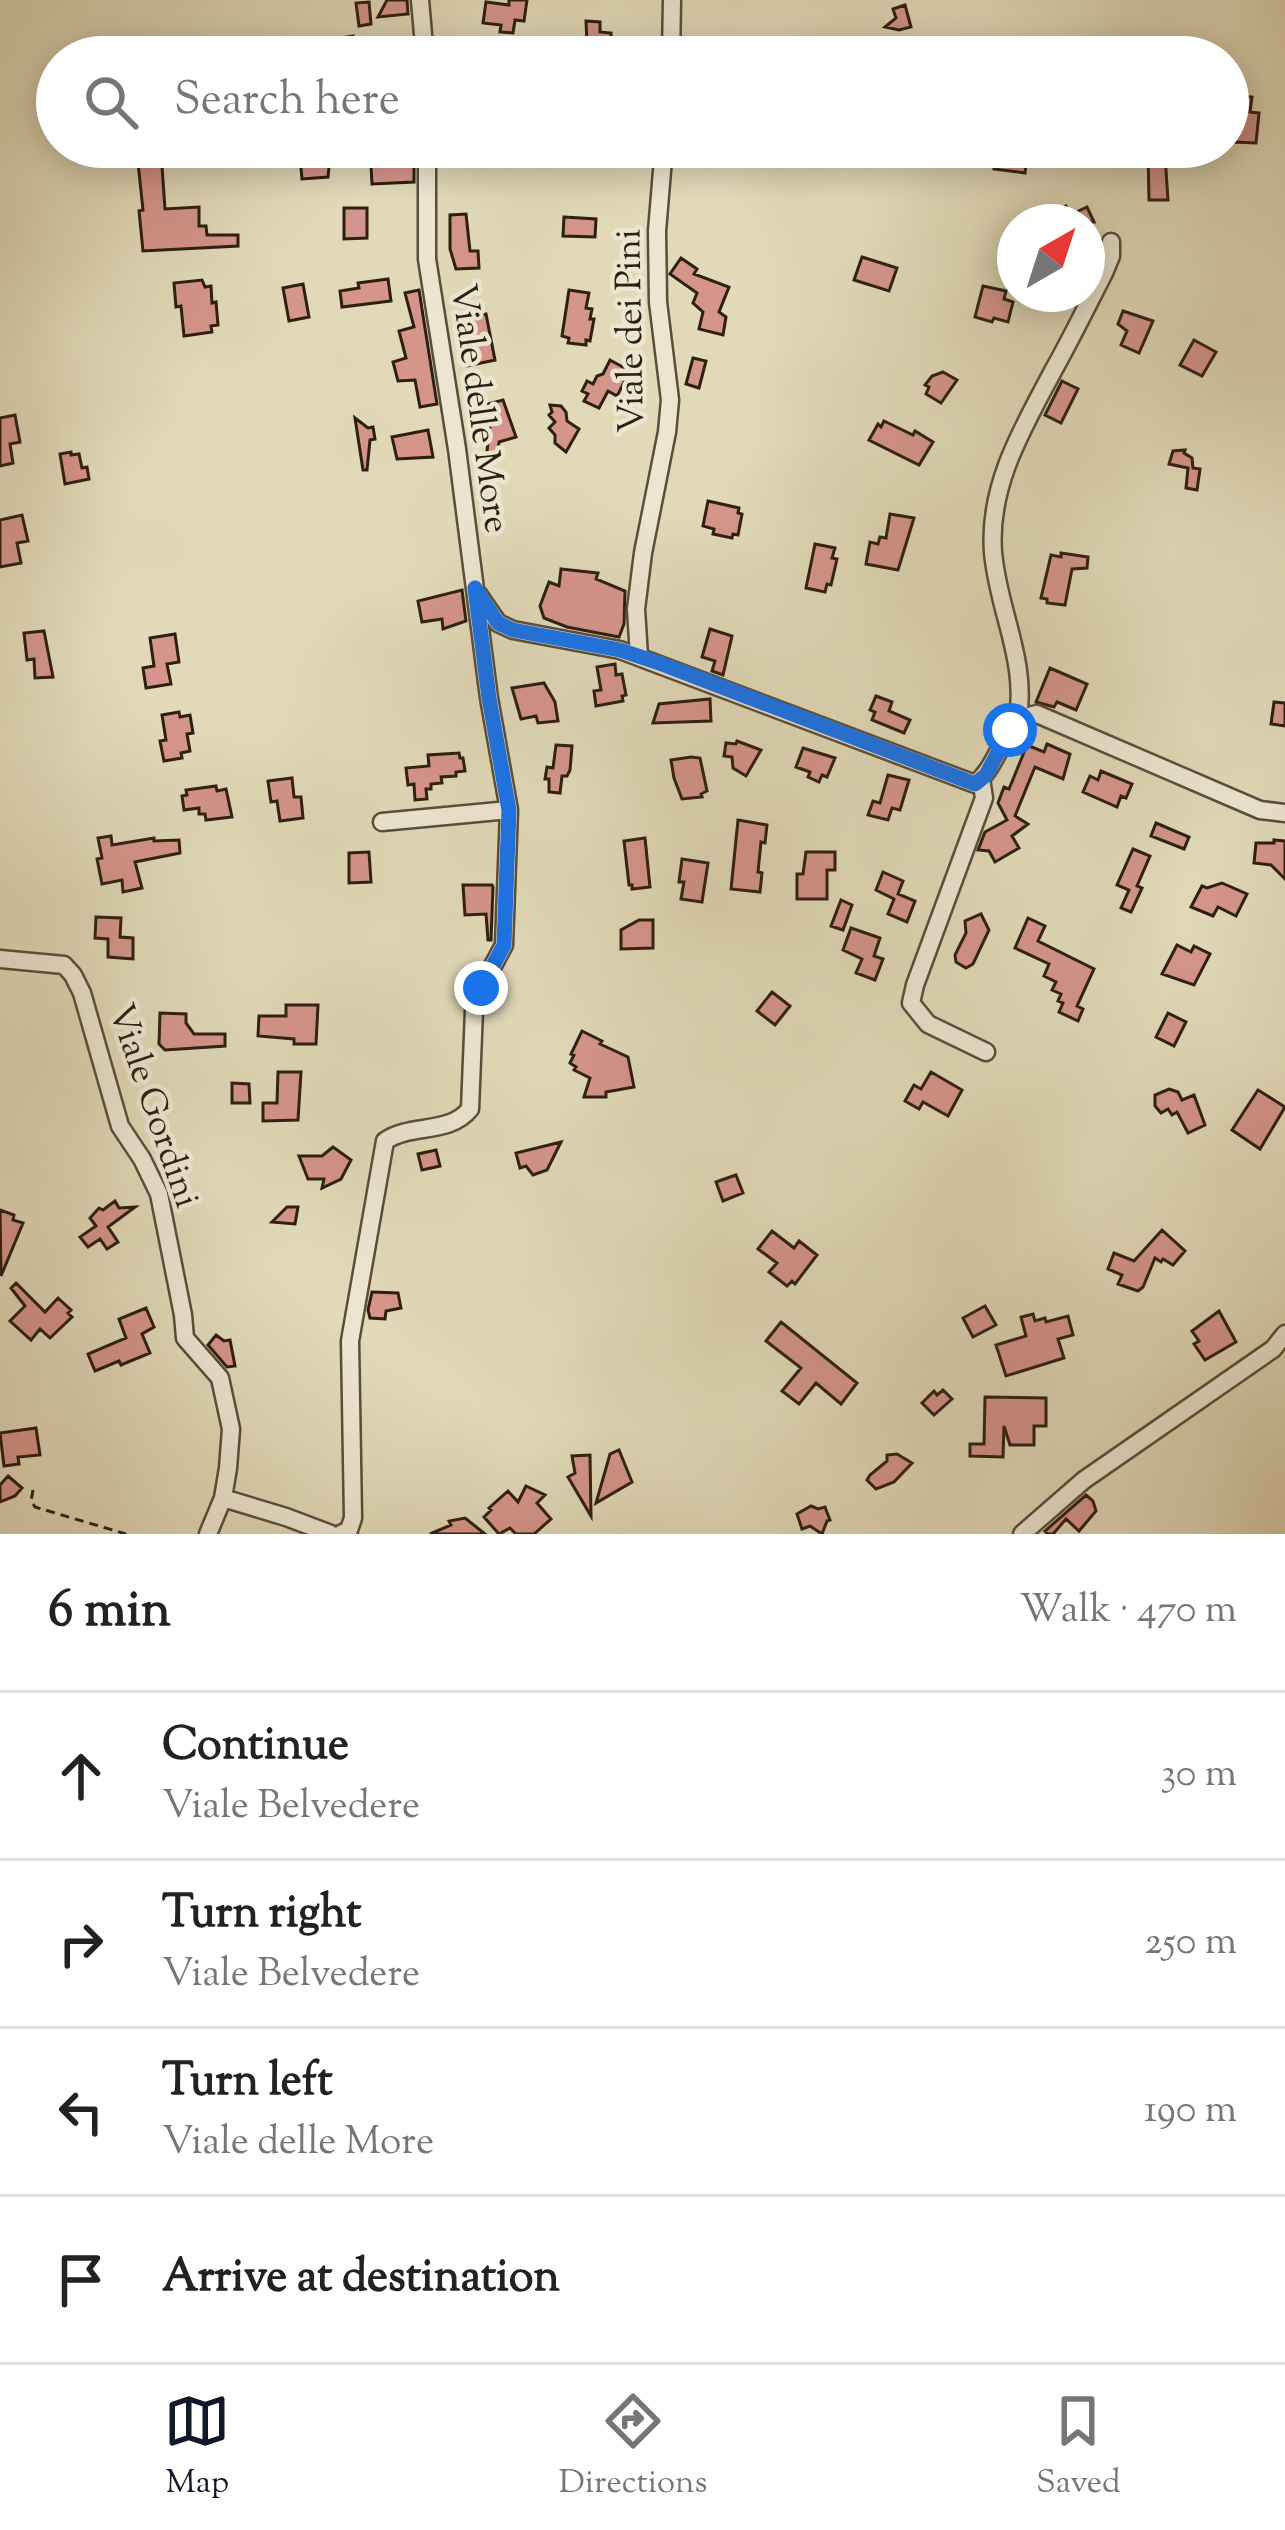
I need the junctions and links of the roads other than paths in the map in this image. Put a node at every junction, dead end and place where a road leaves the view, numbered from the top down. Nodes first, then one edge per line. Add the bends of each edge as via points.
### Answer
1 (420, 0) edge
2 (672, 0) edge
3 (423, 36) edge
4 (671, 36) edge
5 (427, 168) edge
6 (662, 168) edge
7 (1111, 242) dead end
8 (475, 588) junction
9 (639, 656) junction
10 (1016, 724) junction
11 (981, 779) junction
12 (509, 810) junction
13 (1285, 813) edge
14 (382, 822) dead end
15 (0, 959) edge
16 (986, 1052) dead end
17 (1285, 1334) edge
18 (223, 1498) junction
19 (208, 1534) edge
20 (331, 1534) edge
21 (341, 1534) edge
22 (1022, 1534) edge

1 - 3 street
2 - 4 street
5 - 8 street, Viale delle More via 427,259
6 - 9 street, Viale dei Pini via 658,302 670,400 635,608
7 - 10 street via 1104,273 1004,468 994,516 993,553 1020,677
8 - 9 street via 498,623 513,630
8 - 12 street, Viale delle More
9 - 11 street via 939,772
10 - 11 street
10 - 13 street via 1037,714 1260,810
11 - 16 street via 984,798 911,1003 928,1024
12 - 14 street
12 - 21 street, Viale delle More via 504,945 474,1010 470,1109 456,1123 385,1141 352,1322 353,1518
15 - 18 street, Viale Gordini via 64,965 82,993 120,1126 159,1194 185,1338 220,1378 230,1429
17 - 22 street
18 - 19 street, Viale Gordini
18 - 20 street

